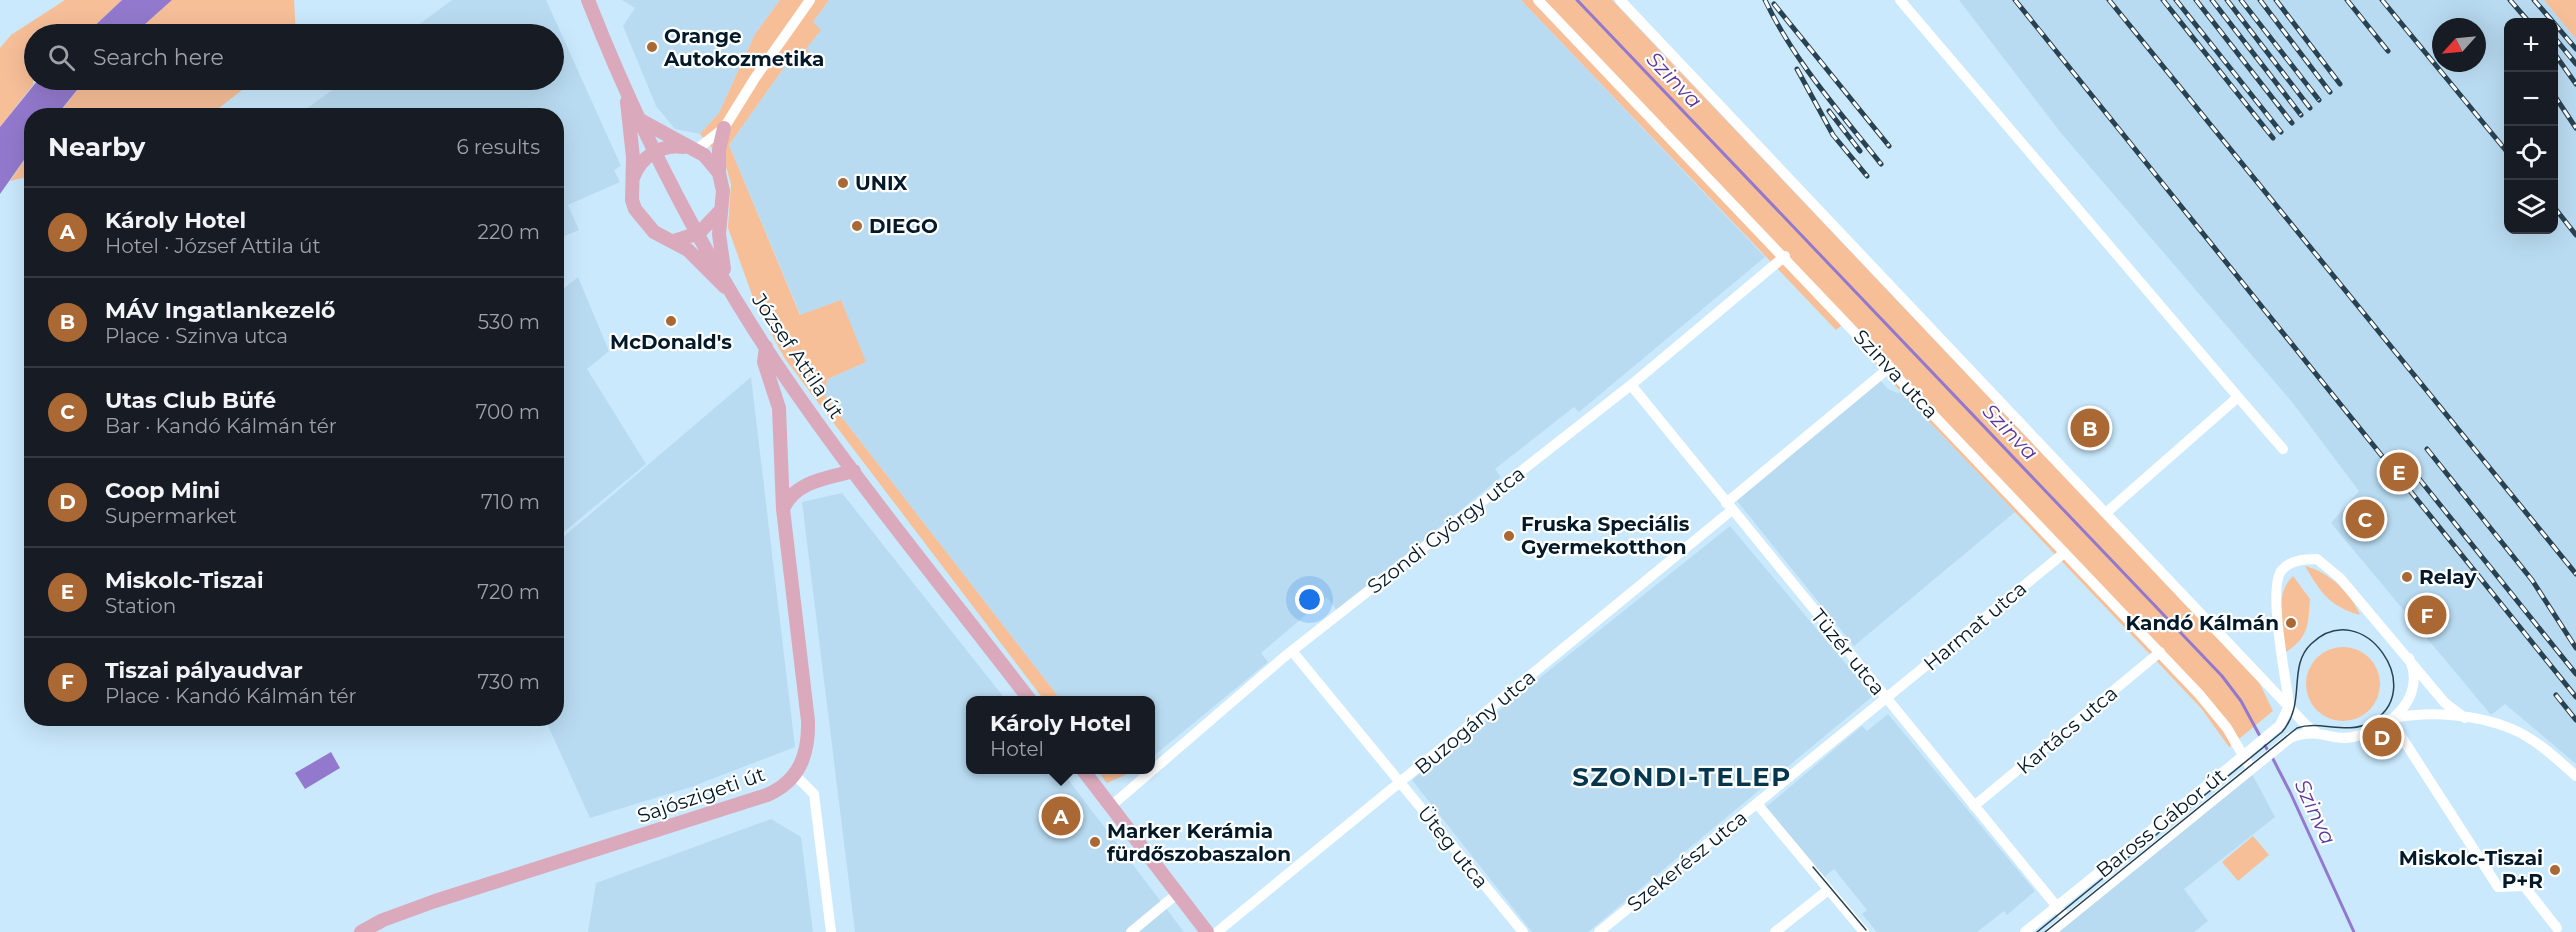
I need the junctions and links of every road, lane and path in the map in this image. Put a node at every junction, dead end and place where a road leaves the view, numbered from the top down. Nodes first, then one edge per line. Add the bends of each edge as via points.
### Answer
1 (588, 0) edge
2 (810, 0) edge
3 (1538, 0) edge
4 (1620, 0) edge
5 (1900, 0) edge
6 (626, 92) junction
7 (640, 120) junction
8 (724, 128) junction
9 (692, 149) junction
10 (655, 152) junction
11 (719, 173) junction
12 (633, 180) junction
13 (720, 211) junction
14 (699, 233) junction
15 (675, 241) junction
16 (1785, 256) junction
17 (726, 280) junction
18 (735, 296) junction
19 (766, 347) junction
20 (1890, 367) junction
21 (1631, 385) junction
22 (2238, 397) junction
23 (2283, 449) dead end
24 (782, 459) junction
25 (854, 471) junction
26 (807, 484) junction
27 (1729, 507) junction
28 (783, 509) junction
29 (2107, 512) junction
30 (2064, 553) junction
31 (1292, 651) junction
32 (2160, 652) junction
33 (2409, 658) junction
34 (1027, 696) edge
35 (1887, 699) junction
36 (2289, 706) junction
37 (2465, 718) junction
38 (2390, 719) junction
39 (2316, 732) junction
40 (2243, 756) junction
41 (1155, 768) edge
42 (2251, 769) junction
43 (1086, 774) edge
44 (1148, 774) edge
45 (795, 775) junction
46 (2576, 776) edge
47 (1401, 783) junction
48 (1758, 804) junction
49 (1111, 806) junction
50 (1974, 806) junction
51 (1828, 890) junction
52 (1178, 893) junction
53 (2057, 907) junction
54 (2067, 919) junction
55 (2557, 928) dead end
56 (361, 932) edge
57 (831, 932) edge
58 (1131, 932) edge
59 (1207, 932) edge
60 (1217, 932) edge
61 (1523, 932) edge
62 (1599, 932) edge
63 (1775, 932) edge
64 (1864, 932) edge
65 (2025, 932) edge
66 (2051, 932) edge

1 - 6 main road, József Attila út
2 - 8 street
3 - 16 street, Szinva utca
4 - 29 street
5 - 22 street
6 - 7 main road, József Attila út
6 - 12 main road
7 - 9 main road
7 - 10 main road, József Attila út
8 - 9 street
8 - 11 main road
9 - 10 main road via 675,146
9 - 11 main road via 713,163
10 - 12 main road via 643,161
10 - 14 main road, József Attila út
11 - 13 main road via 723,191
12 - 15 main road via 632,200 640,218 654,232
13 - 14 main road
13 - 17 main road
14 - 15 main road
14 - 17 main road, József Attila út
15 - 18 main road
16 - 20 street, Szinva utca
16 - 21 street, Szondi György utca
17 - 18 main road, József Attila út
18 - 19 main road, József Attila út
19 - 24 main road, Sajószigeti út via 764,363 777,397
19 - 25 main road, József Attila út
20 - 27 street, Buzogány utca
20 - 30 street, Szinva utca
21 - 27 street, Tüzér utca
21 - 31 street, Szondi György utca
22 - 23 street
22 - 29 street
24 - 26 main road via 792,476
24 - 28 main road, Sajószigeti út
25 - 26 main road
25 - 34 main road, József Attila út
26 - 28 main road via 789,498
27 - 35 street, Tüzér utca
27 - 47 street, Buzogány utca
28 - 45 main road, Sajószigeti út via 808,721 805,753
29 - 36 street
30 - 32 street, Szinva utca
30 - 35 street, Harmat utca
31 - 41 street, Szondi György utca
31 - 47 street, Üteg utca
32 - 40 street, Szinva utca via 2211,708
32 - 50 street, Kartács utca
33 - 36 street via 2325,564 2308,559 2292,562 2280,571 2275,594
33 - 37 street via 2445,703
33 - 38 street via 2415,689
35 - 48 street, Szekerész utca
35 - 50 street, Tüzér utca
36 - 39 street
36 - 40 street, Baross Gábor út via 2280,725
37 - 38 street via 2421,713
37 - 46 street via 2520,733
38 - 39 street via 2351,738
38 - 55 street via 2498,887 2524,886
39 - 42 street, Baross Gábor út via 2290,738
40 - 42 street, Szinva utca
40 - 53 street, Baross Gábor út
42 - 54 street, Baross Gábor út
43 - 49 main road
44 - 49 street, Szondi György utca
45 - 56 main road, Sajószigeti út via 767,795 435,901
45 - 57 street via 814,794
47 - 60 street, Buzogány utca
47 - 61 street, Üteg utca
48 - 51 street
48 - 62 street, Szekerész utca
49 - 52 main road
50 - 53 street, Tüzér utca
51 - 63 street
51 - 64 street
52 - 58 street
52 - 59 main road
53 - 54 street, Tüzér utca
53 - 65 street, Baross Gábor út
54 - 66 street, Baross Gábor út

